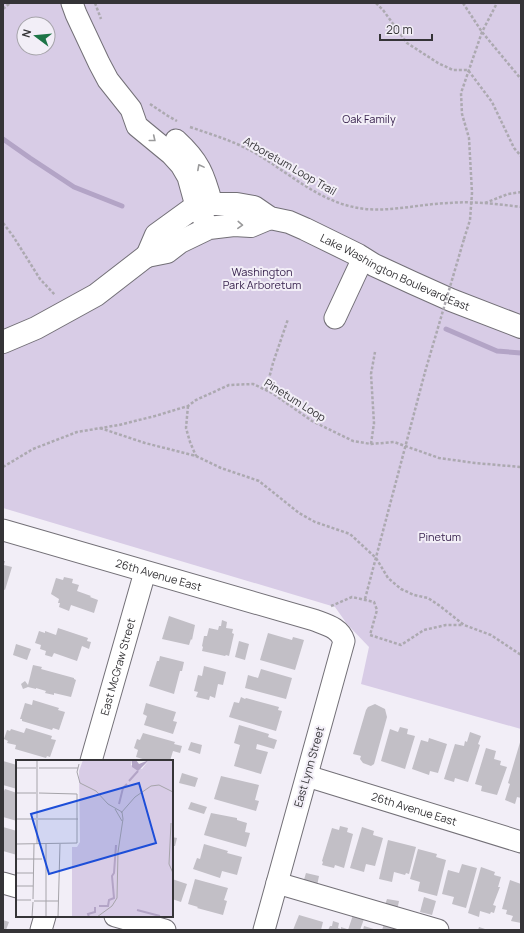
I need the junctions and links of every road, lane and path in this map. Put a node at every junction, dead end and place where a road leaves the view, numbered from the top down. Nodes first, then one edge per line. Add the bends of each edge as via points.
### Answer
1 (10, 3) edge
2 (72, 3) edge
3 (96, 3) edge
4 (376, 3) edge
5 (463, 3) edge
6 (498, 3) edge
7 (3, 9) edge
8 (102, 21) dead end
9 (482, 32) junction
10 (468, 70) junction
11 (521, 79) edge
12 (138, 105) junction
13 (178, 122) dead end
14 (184, 124) dead end
15 (521, 156) edge
16 (521, 192) edge
17 (472, 202) junction
18 (484, 203) junction
19 (521, 207) edge
20 (204, 214) junction
21 (3, 223) edge
22 (362, 258) junction
23 (70, 310) junction
24 (335, 318) dead end
25 (288, 319) dead end
26 (521, 327) edge
27 (3, 342) edge
28 (375, 352) dead end
29 (266, 390) junction
30 (188, 406) junction
31 (98, 428) junction
32 (370, 444) junction
33 (405, 445) junction
34 (196, 456) junction
35 (3, 467) edge
36 (521, 467) edge
37 (3, 530) edge
38 (376, 558) junction
39 (145, 572) junction
40 (365, 599) junction
41 (331, 606) dead end
42 (314, 620) joint
43 (464, 625) junction
44 (521, 655) edge
45 (91, 760) edge
46 (307, 776) junction
47 (521, 842) edge
48 (3, 883) edge
49 (277, 883) junction
50 (16, 887) edge
51 (45, 917) edge
52 (119, 917) edge
53 (41, 930) edge
54 (165, 930) edge
55 (264, 930) edge
56 (438, 930) edge

1 - 7 path
2 - 12 street via 108,80
3 - 8 path
4 - 10 path via 408,43 453,70
5 - 9 path
6 - 9 path
9 - 10 path
9 - 11 path
10 - 15 path via 492,102 514,148
10 - 17 path via 461,94 462,114 469,138
12 - 13 path via 155,108
12 - 20 street via 188,150 198,164 202,172
14 - 17 path, Arboretum Loop Trail via 232,141 322,196 350,206 392,210 426,204
16 - 18 path
17 - 18 path, Arboretum Loop Trail
17 - 33 path, bridge via 470,220
18 - 19 path, Arboretum Loop Trail
20 - 22 main road, Lake Washington Boulevard East via 237,204 254,207 270,218 289,222
20 - 23 main road via 156,235 147,256 96,295
21 - 23 path via 40,279
22 - 24 street
22 - 26 main road, Lake Washington Boulevard East via 426,289
23 - 27 main road
25 - 29 path
28 - 32 path via 371,374 374,423
29 - 30 path, Pinetum Loop via 254,384 229,386
29 - 32 path, Pinetum Loop via 312,422 353,441
30 - 31 path, Pinetum Loop via 119,425
30 - 34 path via 186,428
31 - 34 path
31 - 35 path, Pinetum Loop via 50,441
32 - 33 path, Pinetum Loop via 394,442
33 - 36 path, Pinetum Loop via 439,458
33 - 38 path
34 - 38 path via 259,481 299,513 315,522 350,534
37 - 39 street, 26th Avenue East
38 - 40 path
38 - 43 path via 388,578 401,589 428,598
39 - 42 street, 26th Avenue East
39 - 45 street, East McGraw Street
40 - 41 path via 352,597
40 - 43 path via 374,602 377,610 370,636 401,645 424,630 446,625
42 - 46 street, East Lynn Street via 341,633 344,641
43 - 44 path via 491,635
46 - 47 street, 26th Avenue East
46 - 49 street, East Lynn Street
48 - 50 street
49 - 55 street, East Lynn Street
49 - 56 street
51 - 53 street
52 - 54 street

